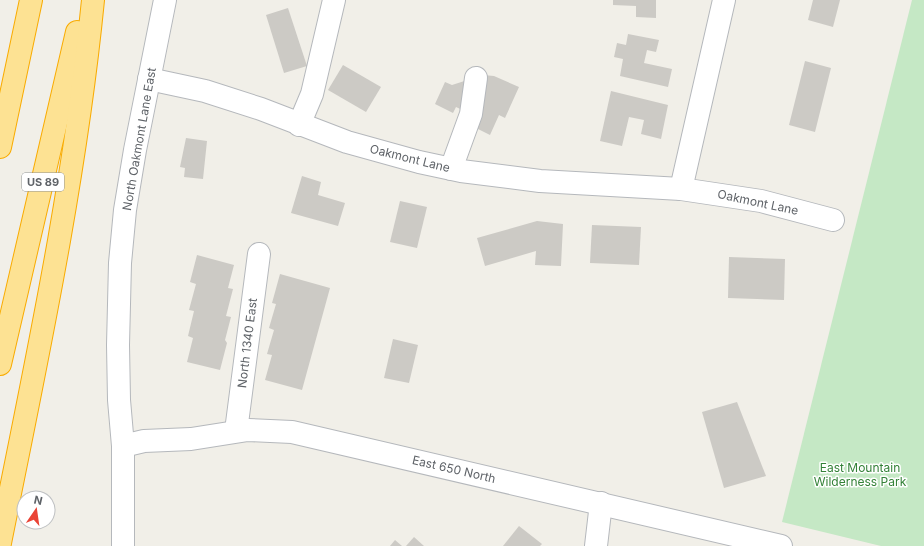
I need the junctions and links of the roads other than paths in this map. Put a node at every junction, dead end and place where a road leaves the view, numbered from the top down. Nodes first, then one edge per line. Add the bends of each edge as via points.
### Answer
1 (31, 0) edge
2 (84, 0) edge
3 (93, 0) edge
4 (165, 0) edge
5 (334, 0) edge
6 (724, 0) edge
7 (476, 78) dead end
8 (149, 79) junction
9 (10, 102) junction
10 (299, 125) junction
11 (0, 130) edge
12 (0, 147) edge
13 (451, 168) junction
14 (681, 189) junction
15 (833, 220) dead end
16 (259, 254) dead end
17 (0, 364) edge
18 (236, 431) junction
19 (123, 446) junction
20 (601, 503) junction
21 (0, 543) edge
22 (123, 546) edge
23 (596, 546) edge
24 (781, 546) edge

1 - 9 highway
2 - 17 highway, US 89
3 - 21 highway via 69,186
4 - 8 street, North Oakmont Lane East
5 - 10 street via 312,94
6 - 14 street
7 - 13 street via 471,114
8 - 10 street, Oakmont Lane via 233,99
8 - 19 street, North Oakmont Lane East via 134,150 120,263 118,352
9 - 11 highway
9 - 12 highway
10 - 13 street, Oakmont Lane via 353,144
13 - 14 street, Oakmont Lane via 540,181
14 - 15 street, Oakmont Lane via 761,201
16 - 18 street, North 1340 East
18 - 19 street, East 650 North via 191,439 144,441
18 - 20 street, East 650 North via 270,430 314,436
19 - 22 street, North Oakmont Lane East
20 - 23 street
20 - 24 street, East 650 North

